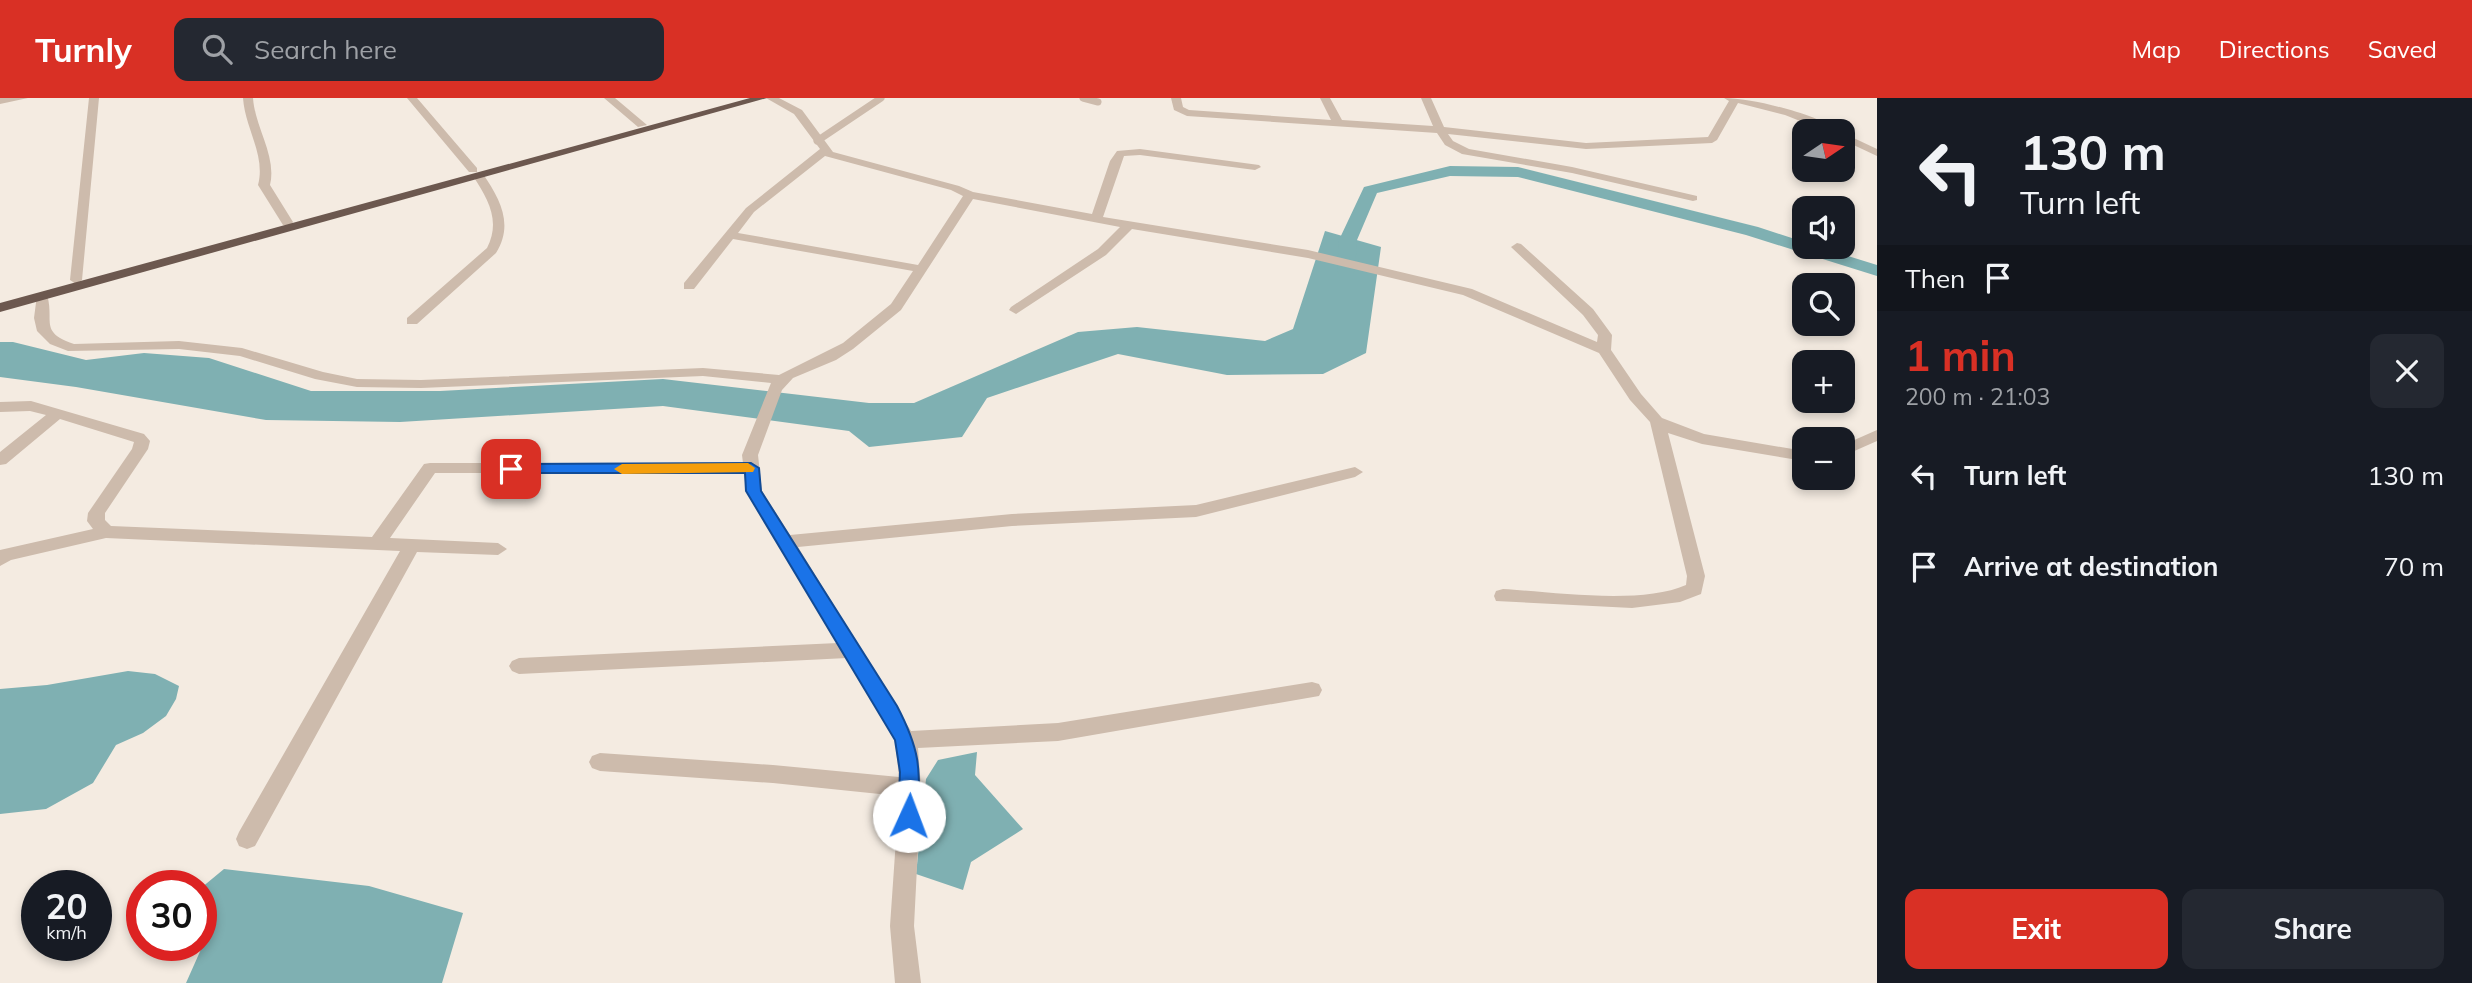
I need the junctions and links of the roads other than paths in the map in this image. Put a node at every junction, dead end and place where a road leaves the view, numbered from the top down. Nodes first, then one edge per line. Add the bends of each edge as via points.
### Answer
1 (23, 98) edge
2 (94, 98) edge
3 (412, 98) edge
4 (608, 98) edge
5 (739, 98) edge
6 (762, 98) edge
7 (771, 98) edge
8 (881, 98) edge
9 (1083, 98) edge
10 (1176, 98) edge
11 (1325, 98) edge
12 (1426, 98) edge
13 (251, 99) edge
14 (1732, 99) edge
15 (1753, 100) edge
16 (0, 101) edge
17 (1098, 102) dead end
18 (1804, 119) edge
19 (1338, 122) junction
20 (642, 125) junction
21 (1440, 130) junction
22 (1855, 142) edge
23 (821, 146) junction
24 (1877, 153) edge
25 (1255, 167) dead end
26 (476, 173) junction
27 (970, 195) junction
28 (1693, 198) dead end
29 (1097, 218) junction
30 (286, 222) junction
31 (1129, 225) junction
32 (730, 235) junction
33 (1517, 247) dead end
34 (920, 270) junction
35 (76, 280) junction
36 (689, 286) dead end
37 (42, 298) junction
38 (0, 299) edge
39 (0, 308) edge
40 (1017, 310) dead end
41 (412, 321) dead end
42 (1604, 350) junction
43 (779, 384) junction
44 (0, 407) edge
45 (57, 414) junction
46 (1657, 421) junction
47 (1877, 435) edge
48 (1855, 445) edge
49 (1792, 454) edge
50 (0, 460) edge
51 (751, 462) junction
52 (1355, 472) dead end
53 (106, 532) junction
54 (786, 542) junction
55 (377, 544) junction
56 (412, 545) junction
57 (498, 549) dead end
58 (0, 560) edge
59 (1503, 596) dead end
60 (852, 650) junction
61 (519, 667) dead end
62 (1312, 690) dead end
63 (905, 740) junction
64 (600, 762) dead end
65 (910, 788) junction
66 (247, 839) dead end
67 (908, 983) edge

1 - 16 street
2 - 35 street
3 - 26 street
4 - 20 street
5 - 20 highway
6 - 26 highway
7 - 23 street via 798,112
8 - 23 lane
9 - 17 lane
10 - 19 street via 1178,108 1187,113
11 - 19 street
12 - 21 street
13 - 30 street via 249,114 268,170 264,185
14 - 15 street
14 - 21 street via 1712,140 1586,146
15 - 18 street
19 - 21 street
20 - 26 highway
21 - 28 street via 1449,143 1466,152
22 - 24 street
23 - 27 street
23 - 32 street via 750,210
25 - 29 street via 1121,153
26 - 30 highway
26 - 37 highway
26 - 41 street via 496,204 499,240
27 - 29 street
27 - 34 street
29 - 31 street
30 - 35 highway
31 - 40 street via 1102,253
31 - 42 street via 1308,254 1424,280 1467,292
32 - 34 street
32 - 36 street
33 - 42 street via 1594,319 1605,335
34 - 43 street via 884,319 831,357
35 - 38 highway
37 - 39 highway
37 - 43 street via 41,329 63,345 179,345 242,352 344,382 435,383 703,372
42 - 46 street
43 - 51 street
44 - 45 street via 31,406
45 - 50 street
45 - 53 street via 142,441 97,513 96,521
46 - 49 street via 1702,439
46 - 59 street via 1696,576 1695,589 1687,596 1652,600
47 - 48 street
51 - 54 street via 754,491
51 - 55 street via 430,468
52 - 54 street via 1196,511 1012,520
53 - 55 street
53 - 58 street via 5,555
54 - 60 street
55 - 56 street
56 - 57 street
56 - 66 street
60 - 61 street
60 - 63 street
62 - 63 street via 1058,732
63 - 65 street
64 - 65 street
65 - 67 street via 902,926

